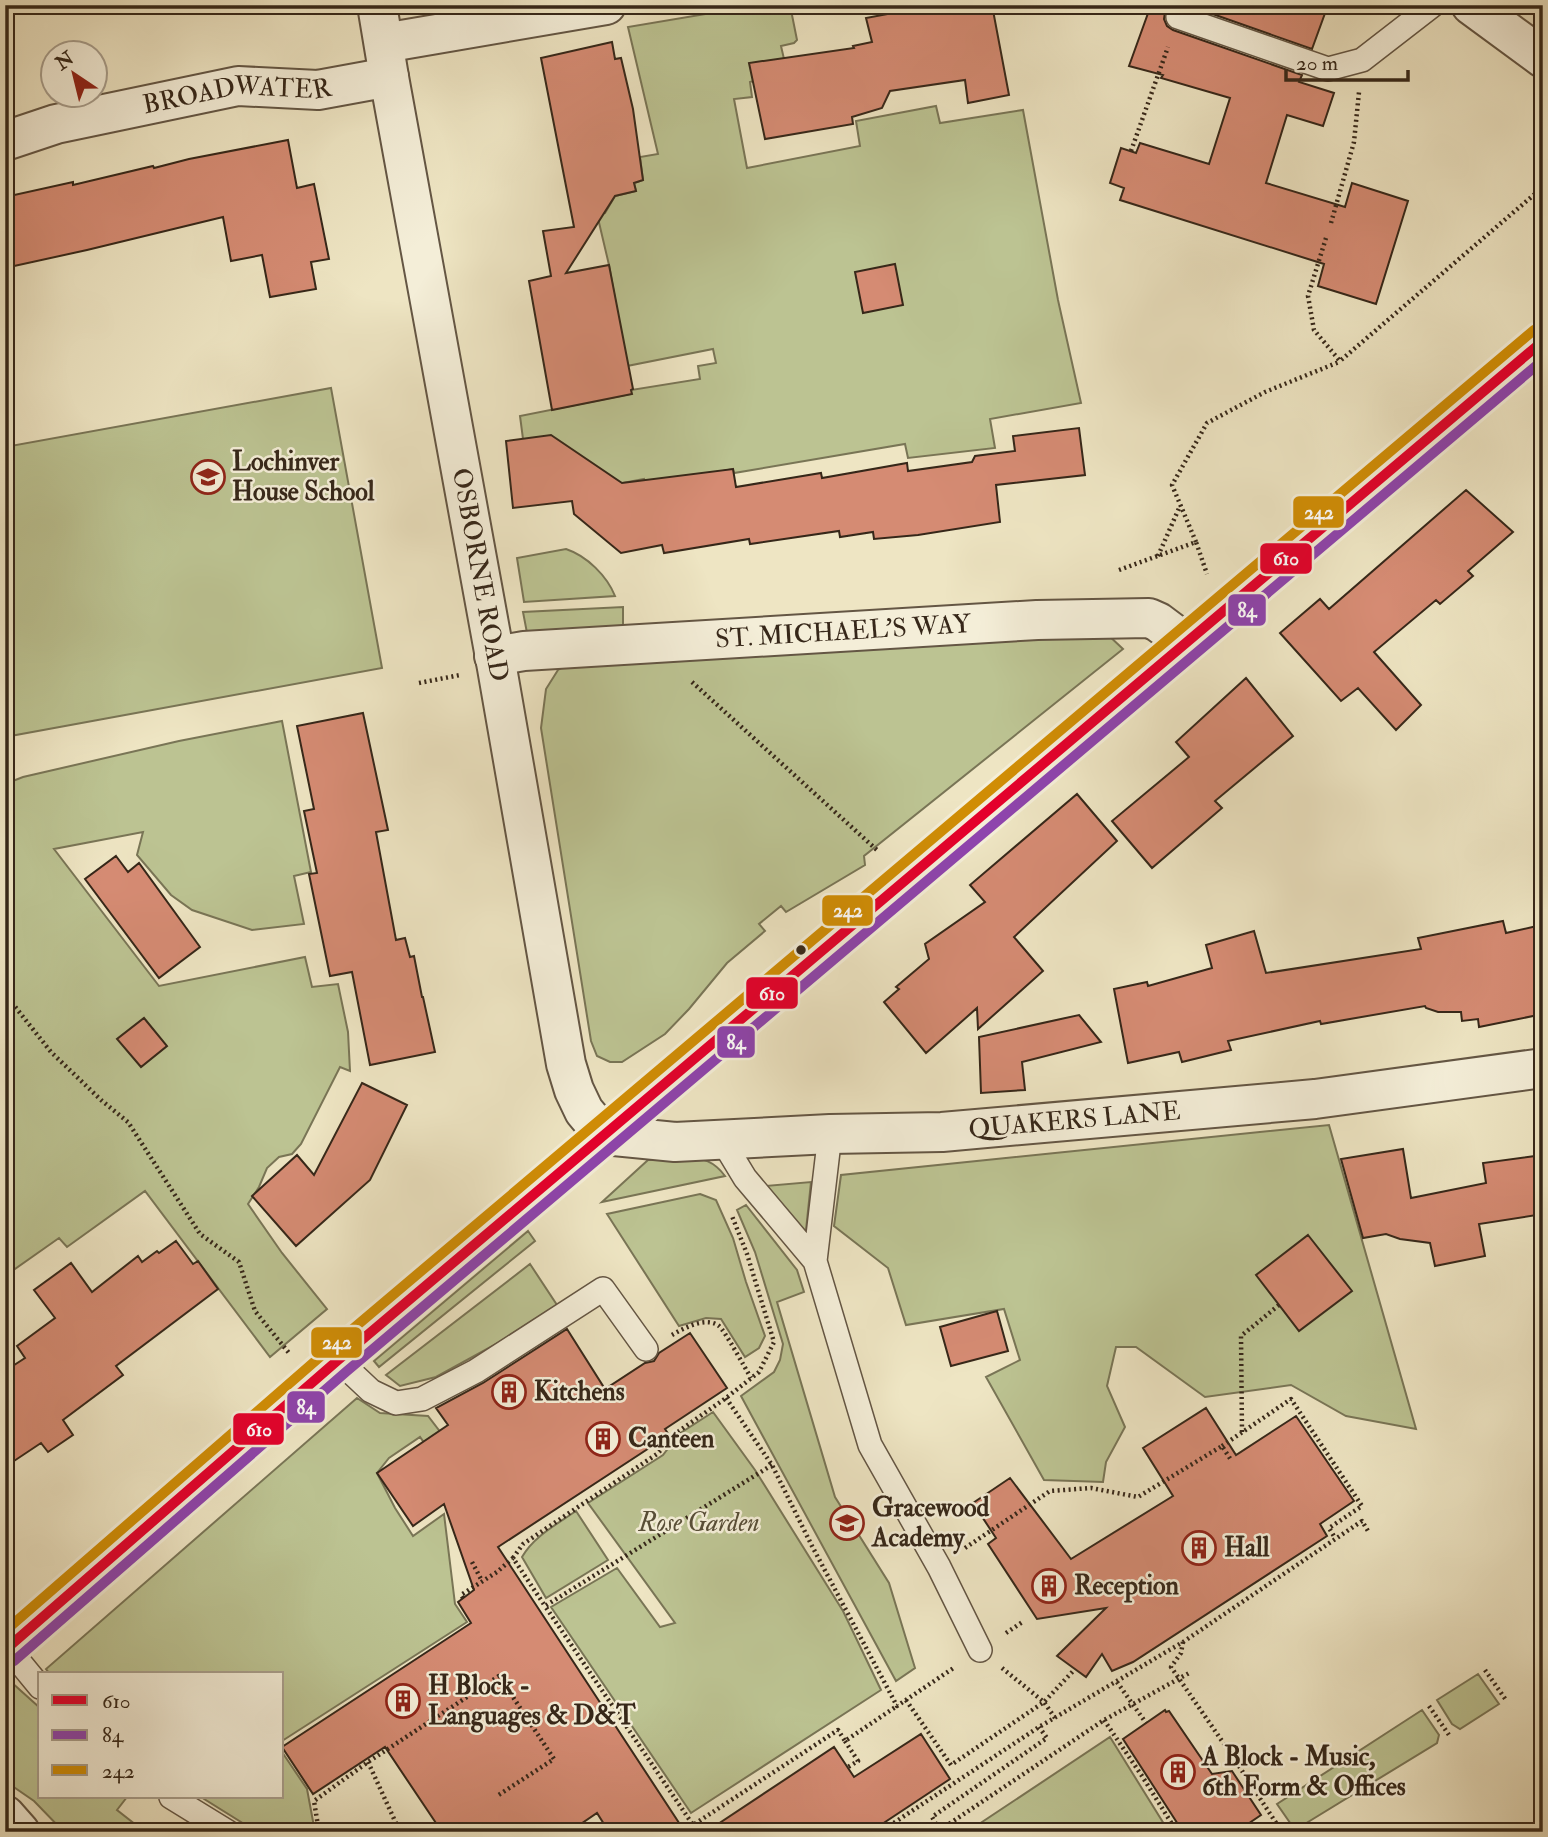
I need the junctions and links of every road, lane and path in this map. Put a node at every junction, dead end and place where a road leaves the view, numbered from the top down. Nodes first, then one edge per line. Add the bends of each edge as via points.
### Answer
1 (377, 5) edge
2 (606, 5) edge
3 (1433, 5) edge
4 (1471, 5) edge
5 (1178, 17) joint
6 (1543, 58) edge
7 (386, 60) junction
8 (1362, 60) junction
9 (5, 141) edge
10 (1131, 151) dead end
11 (1543, 187) edge
12 (1331, 223) dead end
13 (1326, 238) dead end
14 (1543, 341) edge
15 (1340, 361) junction
16 (1181, 506) junction
17 (1196, 542) junction
18 (1158, 556) junction
19 (1119, 570) dead end
20 (1208, 578) dead end
21 (662, 643) junction
22 (1186, 643) junction
23 (494, 656) junction
24 (878, 852) dead end
25 (5, 994) edge
26 (1543, 1068) edge
27 (830, 1133) junction
28 (604, 1135) junction
29 (722, 1140) junction
30 (731, 1214) dead end
31 (815, 1261) junction
32 (1279, 1305) dead end
33 (646, 1349) joint
34 (295, 1360) dead end
35 (338, 1360) junction
36 (751, 1378) junction
37 (726, 1398) junction
38 (1242, 1432) junction
39 (657, 1443) dead end
40 (1222, 1446) junction
41 (661, 1449) junction
42 (1231, 1460) dead end
43 (772, 1465) junction
44 (1368, 1531) dead end
45 (1336, 1538) junction
46 (513, 1558) junction
47 (472, 1562) dead end
48 (939, 1566) junction
49 (482, 1581) junction
50 (463, 1598) dead end
51 (545, 1605) junction
52 (1183, 1642) junction
53 (7, 1649) edge
54 (980, 1650) junction
55 (1075, 1669) dead end
56 (1485, 1670) dead end
57 (1191, 1672) dead end
58 (1179, 1680) junction
59 (1117, 1682) junction
60 (38, 1684) edge
61 (906, 1700) junction
62 (1506, 1700) dead end
63 (1044, 1702) junction
64 (897, 1706) junction
65 (1429, 1706) dead end
66 (1055, 1718) junction
67 (1104, 1720) junction
68 (1146, 1723) dead end
69 (1039, 1727) junction
70 (1450, 1735) dead end
71 (845, 1741) junction
72 (368, 1762) junction
73 (848, 1768) dead end
74 (497, 1796) dead end
75 (173, 1798) edge
76 (5, 1815) edge
77 (936, 1824) junction
78 (693, 1825) junction
79 (20, 1832) edge
80 (229, 1832) edge
81 (319, 1832) edge
82 (400, 1832) edge
83 (682, 1832) edge
84 (880, 1832) edge
85 (923, 1832) edge
86 (1177, 1832) edge
87 (1282, 1832) edge

1 - 7 street, OSBORNE ROAD
2 - 7 street, BROADWATER
3 - 8 lane
4 - 6 street
5 - 8 lane via 1328,69
5 - 10 path
7 - 9 street, BROADWATER via 318,90 238,86 56,124
7 - 23 street, OSBORNE ROAD
8 - 12 path via 1354,142
11 - 15 path
13 - 15 path via 1308,296 1314,330
14 - 22 street
15 - 16 path via 1265,392 1207,423 1172,485
16 - 17 path
16 - 18 path
17 - 18 path
17 - 20 path
18 - 19 path
21 - 22 street, ST. MICHAEL'S WAY via 1037,620 1149,618
21 - 23 street, ST. MICHAEL'S WAY
21 - 24 path via 668,660
22 - 28 street
23 - 28 street, OSBORNE ROAD via 566,1064 584,1111
25 - 34 path via 51,1052 128,1122 200,1234 239,1262 255,1311
26 - 27 street, QUAKERS LANE via 1315,1099 942,1132
27 - 29 street, QUAKERS LANE
27 - 31 lane
28 - 29 street, QUAKERS LANE via 675,1142
28 - 35 street
29 - 31 lane via 745,1178
30 - 36 path via 774,1342
31 - 48 lane via 870,1445
32 - 38 path via 1241,1336
33 - 35 lane via 603,1289 476,1371 422,1399 396,1403 371,1391
33 - 36 path via 686,1327 709,1322 720,1326
35 - 53 street
36 - 37 path
37 - 41 path
37 - 43 path
38 - 40 path
38 - 45 path via 1291,1399 1362,1506 1329,1528
39 - 41 path
40 - 42 path
40 - 48 path via 1138,1497 1091,1488 1050,1491
41 - 46 path via 523,1544
43 - 51 path
43 - 64 path
44 - 45 path via 1362,1521
45 - 52 path
46 - 49 path
46 - 51 path
47 - 49 path
48 - 54 lane
49 - 50 path via 461,1595
51 - 78 path
52 - 58 path via 1171,1667
52 - 59 path
53 - 60 lane
54 - 61 path
54 - 63 path
55 - 63 path
56 - 62 path
57 - 58 path
58 - 67 path
58 - 87 path
59 - 66 path
59 - 68 path, bridge
61 - 63 path via 951,1765
61 - 64 path
63 - 66 path
64 - 71 path
65 - 70 path
66 - 69 path
67 - 77 path via 940,1830
67 - 86 path
69 - 77 path via 1046,1738 932,1817
69 - 84 path
71 - 73 path via 858,1761
71 - 78 path via 838,1730
72 - 74 path via 501,1675 555,1758
72 - 81 path via 314,1801
72 - 82 path
75 - 80 lane
76 - 79 street
77 - 85 path
78 - 83 path

